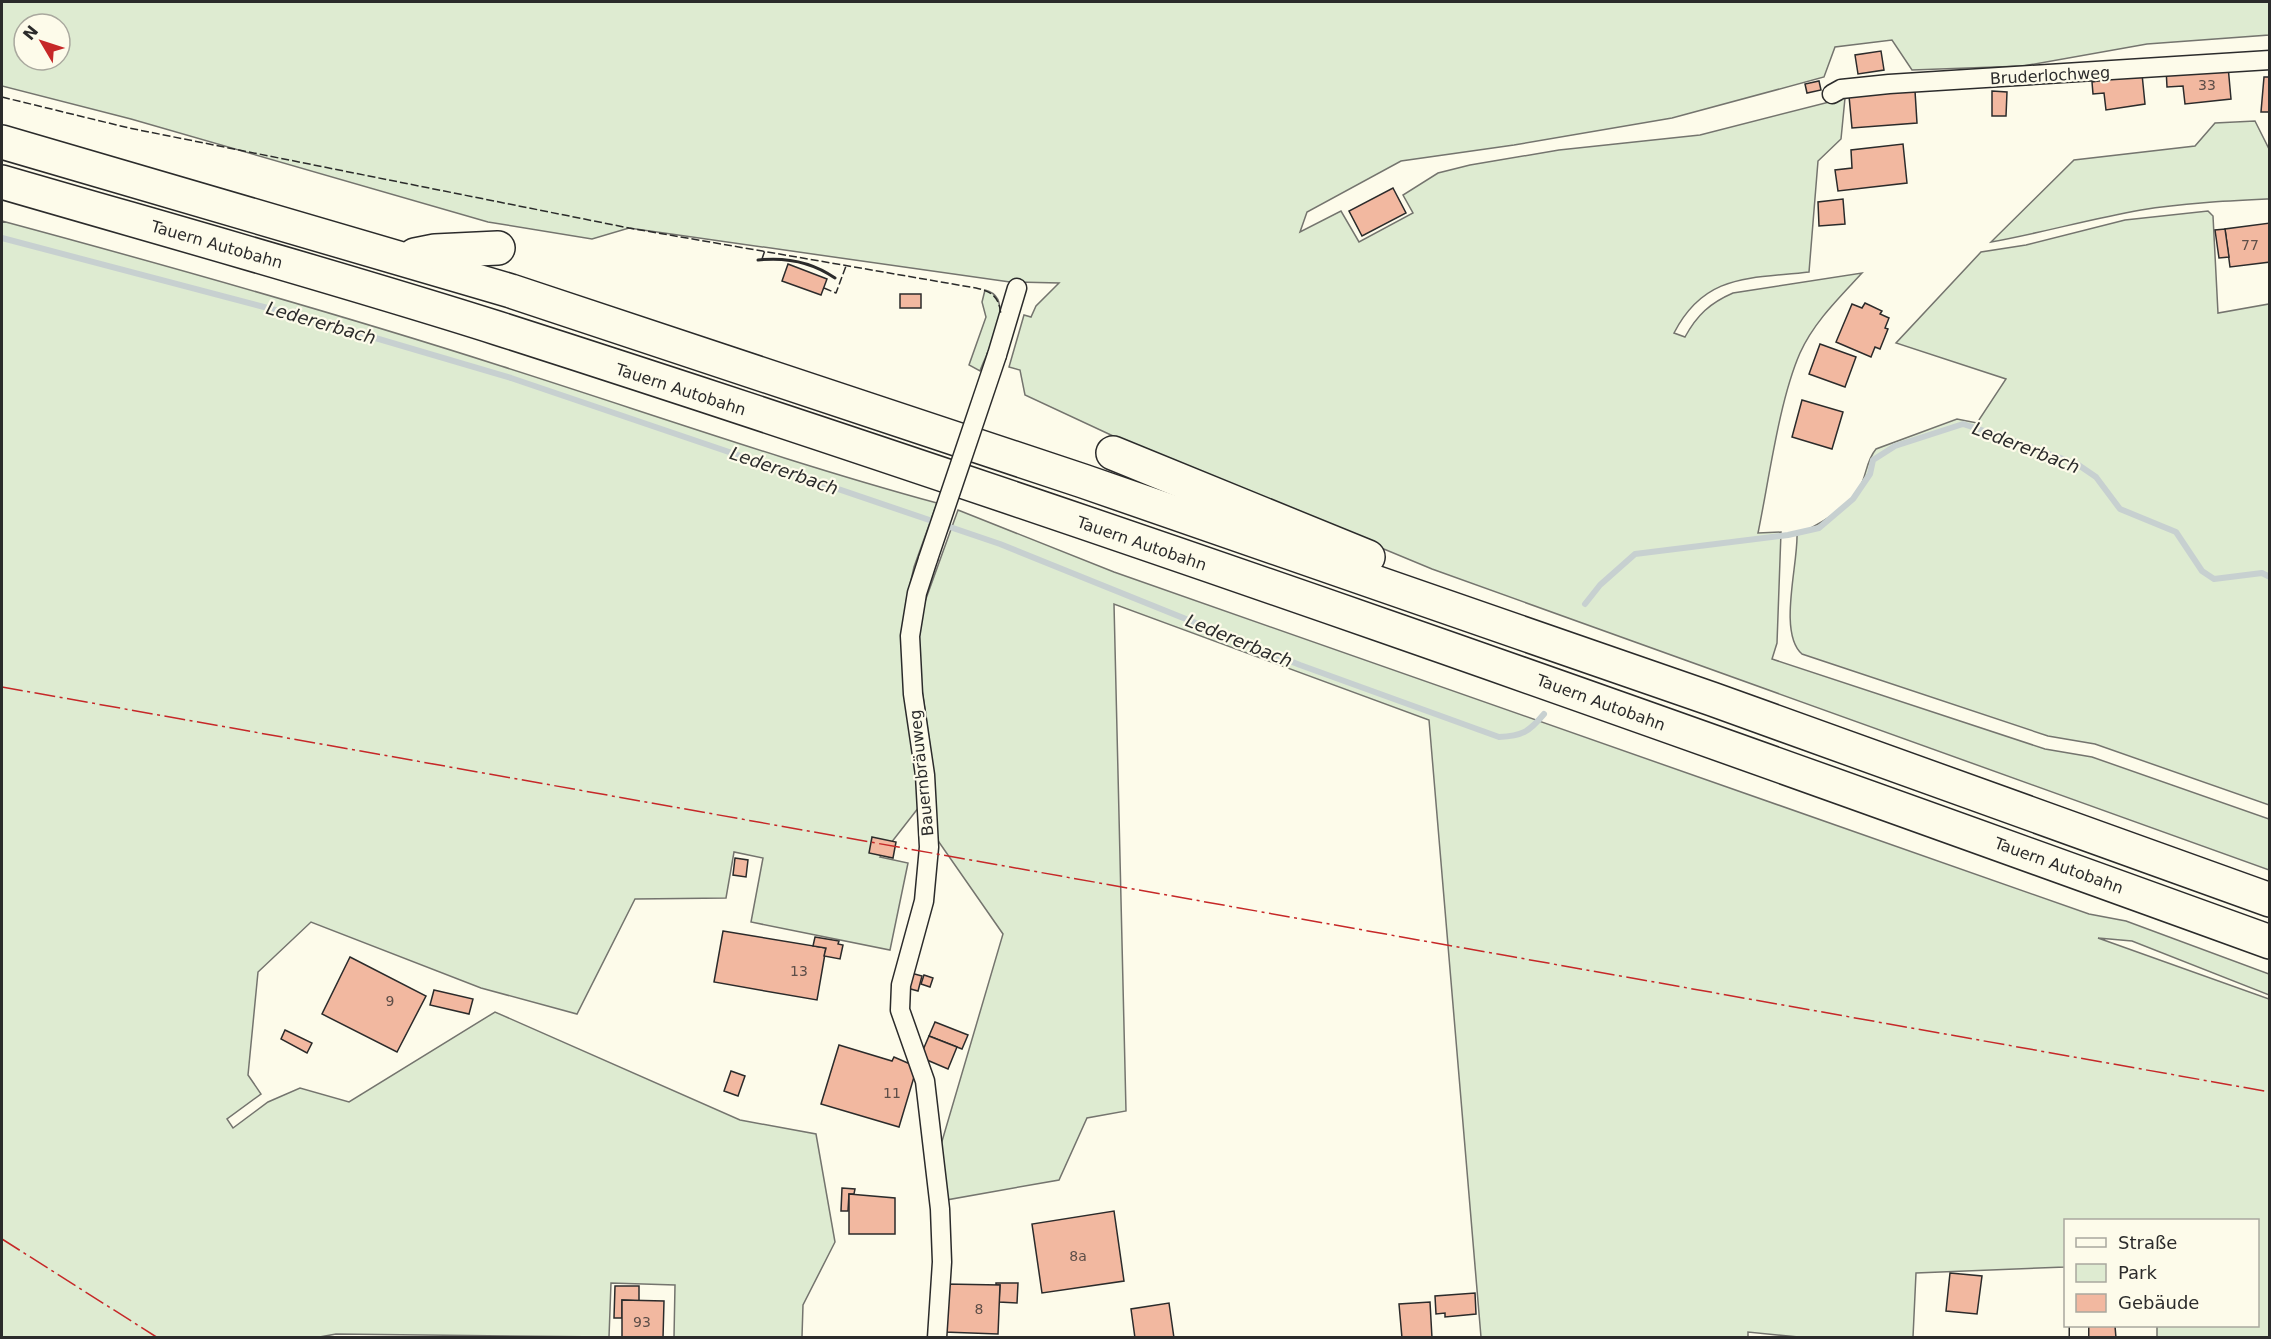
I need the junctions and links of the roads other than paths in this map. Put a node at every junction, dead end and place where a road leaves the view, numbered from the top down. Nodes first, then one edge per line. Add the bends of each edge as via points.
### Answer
1 (2270, 60) edge
2 (1832, 94) dead end
3 (2, 142) edge
4 (2, 182) edge
5 (498, 248) dead end
6 (401, 258) junction
7 (1017, 288) dead end
8 (1113, 453) dead end
9 (1497, 624) junction
10 (2270, 900) edge
11 (2270, 942) edge
12 (937, 1338) edge

1 - 2 street, Bruderlochweg via 1888,84 1841,89
3 - 6 highway
4 - 11 highway, Tauern Autobahn via 497,328 1070,518 1544,682
5 - 6 highway via 435,251
6 - 9 highway via 1083,481
7 - 12 street, Bauernbräuweg, bridge via 917,593 910,636 929,847 924,901 901,985 900,1011 925,1081 940,1209 942,1262
8 - 9 highway via 1426,581
9 - 10 highway

